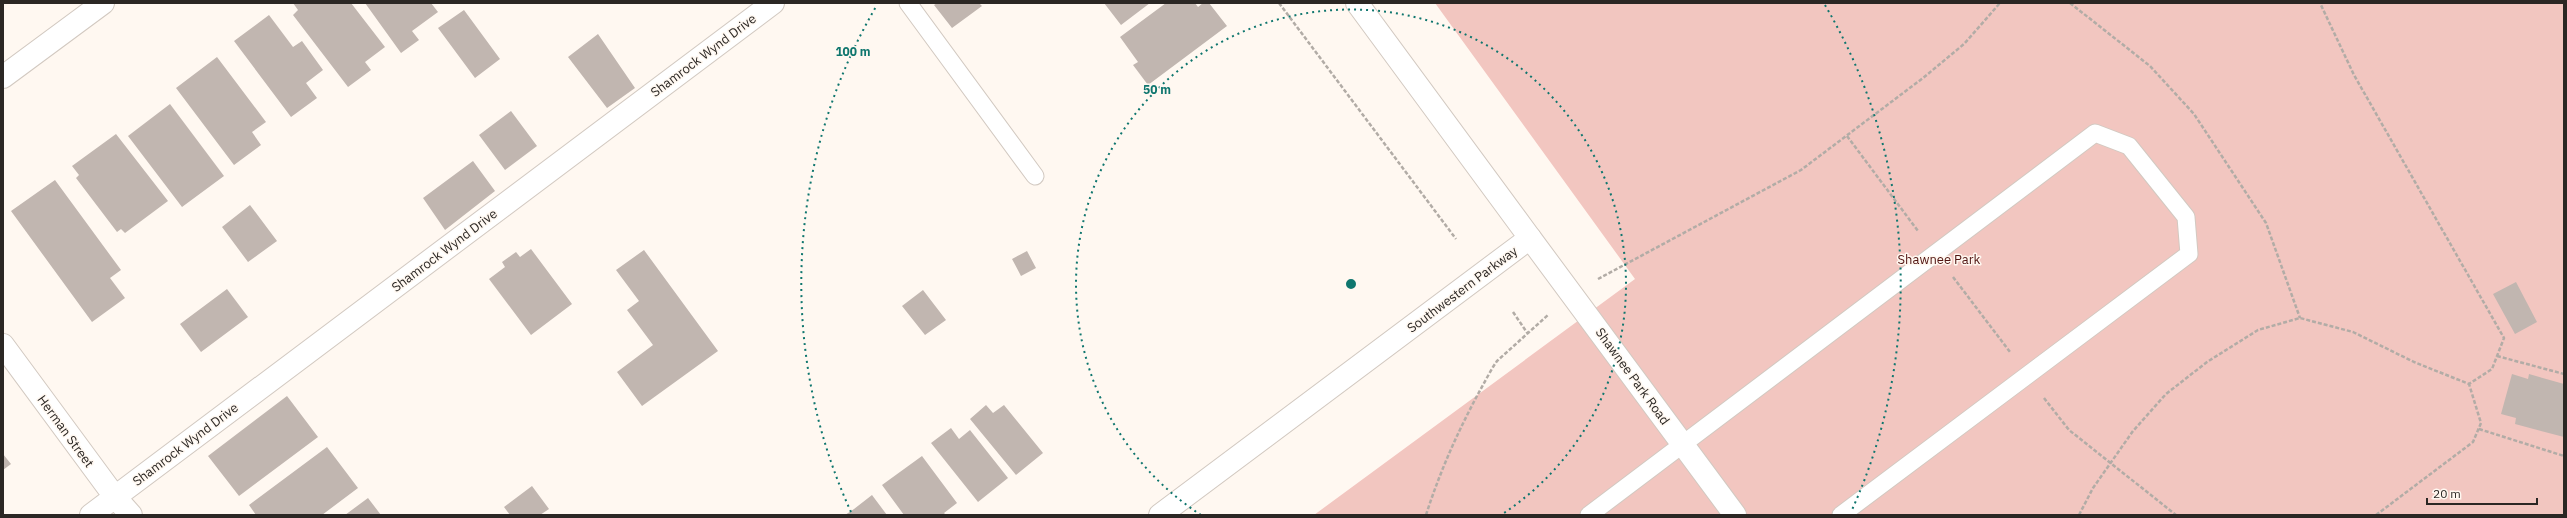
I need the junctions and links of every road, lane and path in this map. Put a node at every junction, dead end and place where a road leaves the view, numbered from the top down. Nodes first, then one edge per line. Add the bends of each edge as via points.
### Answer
1 (103, 3) edge
2 (773, 3) edge
3 (908, 3) edge
4 (1279, 3) edge
5 (1357, 3) edge
6 (2000, 3) edge
7 (2070, 3) edge
8 (2320, 3) edge
9 (3, 77) edge
10 (1847, 136) junction
11 (1035, 176) dead end
12 (1530, 238) junction
13 (1456, 239) dead end
14 (1935, 254) junction
15 (1574, 296) junction
16 (1513, 312) dead end
17 (2300, 318) junction
18 (1528, 334) junction
19 (3, 345) edge
20 (2497, 356) junction
21 (2564, 374) edge
22 (2027, 375) junction
23 (2469, 384) junction
24 (2479, 429) junction
25 (1683, 445) junction
26 (2564, 456) edge
27 (2110, 463) junction
28 (115, 497) junction
29 (91, 515) edge
30 (131, 515) edge
31 (1160, 515) edge
32 (1426, 515) edge
33 (1589, 515) edge
34 (1735, 515) edge
35 (1841, 515) edge
36 (2079, 515) edge
37 (2176, 515) edge
38 (2376, 515) edge

1 - 9 street
2 - 28 street, Shamrock Wynd Drive
3 - 11 lane
4 - 13 path
5 - 12 street, Southwestern Parkway
6 - 10 path via 1964,44
7 - 17 path via 2150,66 2194,114 2266,223
8 - 20 path via 2354,75 2504,338
10 - 14 path
10 - 15 path via 1802,170 1596,280
12 - 15 street, Shawnee Park Road
12 - 31 street, Southwestern Parkway
14 - 22 path
14 - 22 lane via 2095,133 2129,146 2186,217 2189,254
14 - 25 lane
15 - 18 path
15 - 25 street, Shawnee Park Road
16 - 18 path
17 - 23 path via 2353,332 2414,362
17 - 27 path via 2258,330 2207,362 2166,394 2133,431
18 - 32 path via 1497,361 1462,421
19 - 28 street, Herman Street
20 - 21 path
20 - 23 path via 2492,369
22 - 27 path via 2068,430
22 - 35 lane
23 - 24 path via 2481,423
24 - 26 path
24 - 38 path via 2473,442
25 - 33 lane
25 - 34 street, Shawnee Park Road
27 - 36 path
27 - 37 path
28 - 29 street, Shamrock Wynd Drive
28 - 30 street, Herman Street

